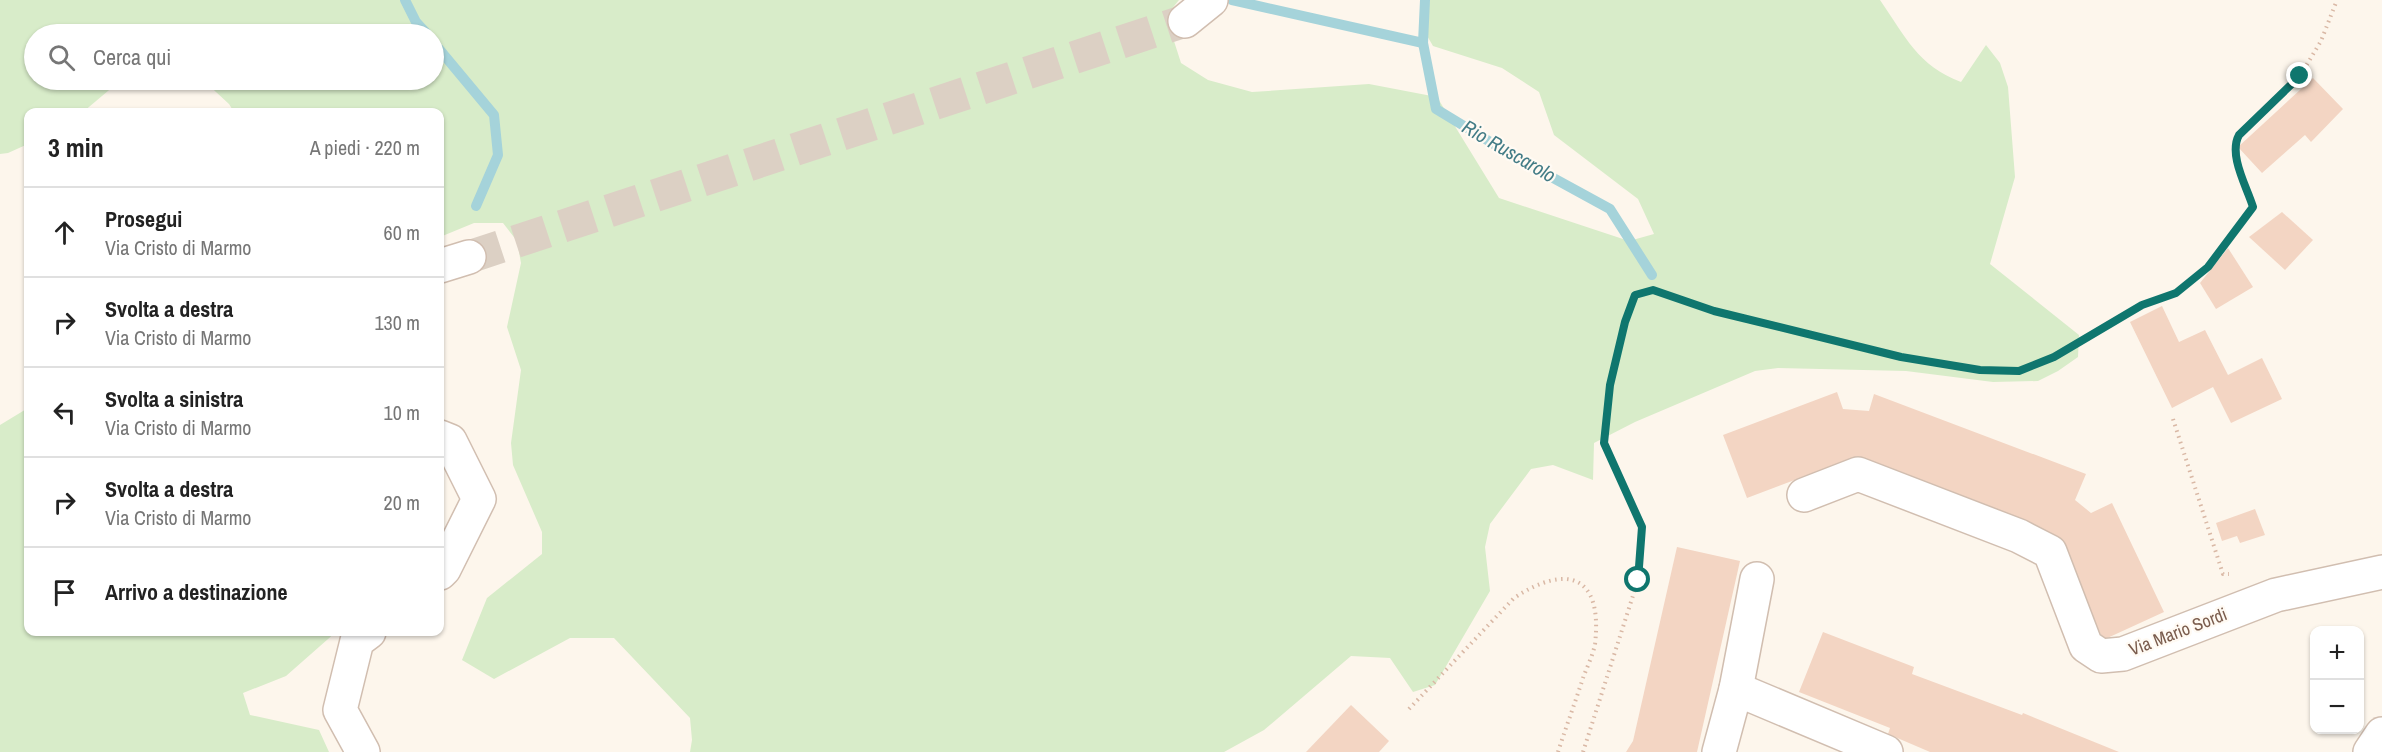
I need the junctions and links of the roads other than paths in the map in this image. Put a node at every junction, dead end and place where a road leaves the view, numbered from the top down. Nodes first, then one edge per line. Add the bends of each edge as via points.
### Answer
1 (1211, 0) edge
2 (1185, 21) tunnel mouth
3 (444, 439) edge
4 (1804, 495) dead end
5 (444, 569) edge
6 (2382, 572) edge
7 (1757, 579) dead end
8 (364, 636) edge
9 (1736, 689) junction
10 (2382, 734) edge
11 (363, 752) edge
12 (1719, 752) edge
13 (1886, 752) edge
14 (2370, 752) edge

1 - 2 street
3 - 5 street via 450,441 479,499
4 - 6 street, Via Mario Sordi via 1858,474 2019,536 2050,552 2086,646 2101,656 2122,654 2276,595
7 - 9 street
8 - 11 street via 357,641 340,710
9 - 12 street
9 - 13 street
10 - 14 street

